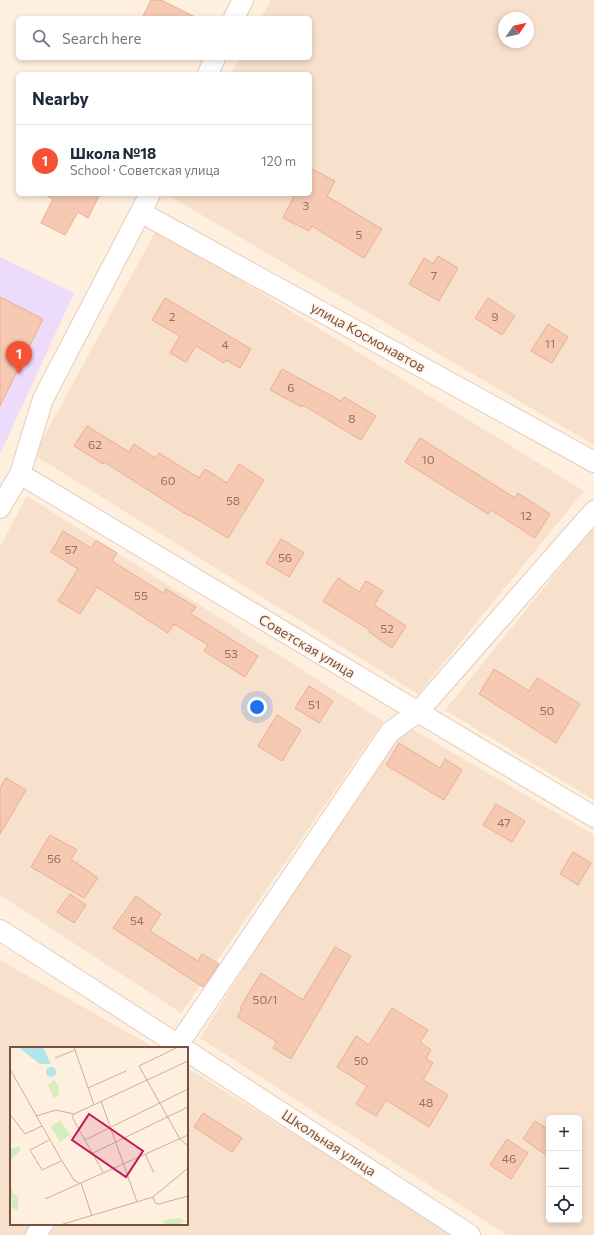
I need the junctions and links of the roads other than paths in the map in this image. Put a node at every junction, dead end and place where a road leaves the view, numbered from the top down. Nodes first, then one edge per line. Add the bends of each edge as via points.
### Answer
1 (243, 0) edge
2 (235, 16) edge
3 (214, 60) edge
4 (209, 72) edge
5 (149, 196) edge
6 (142, 212) junction
7 (594, 462) edge
8 (20, 474) junction
9 (0, 508) edge
10 (594, 511) edge
11 (418, 712) junction
12 (594, 816) edge
13 (0, 930) edge
14 (178, 1047) edge
15 (181, 1047) edge
16 (188, 1053) edge
17 (42, 1225) edge
18 (36, 1235) edge
19 (470, 1235) edge

1 - 2 street
3 - 4 street
5 - 6 street
6 - 7 street, улица Космонавтов
6 - 8 street via 43,399
8 - 9 street
8 - 11 street, Советская улица
10 - 11 street
11 - 12 street, Советская улица
11 - 15 street via 390,732
13 - 14 street, Школьная улица
16 - 19 street, Школьная улица
17 - 18 street

